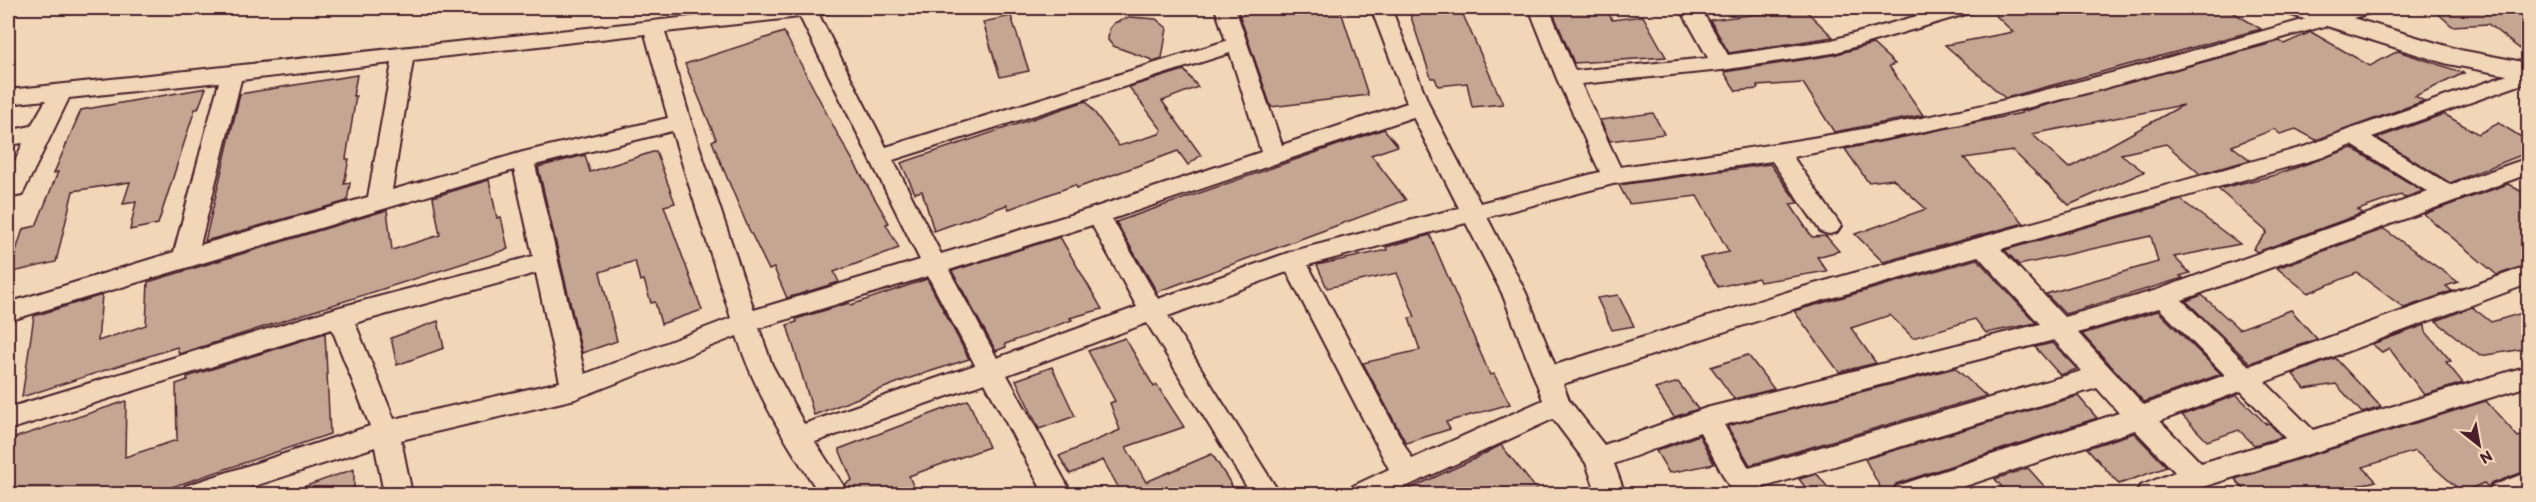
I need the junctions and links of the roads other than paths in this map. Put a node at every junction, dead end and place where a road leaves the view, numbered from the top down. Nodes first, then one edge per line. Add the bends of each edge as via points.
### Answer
1 (815, 8) edge
2 (1225, 8) edge
3 (1381, 8) edge
4 (1539, 8) edge
5 (1690, 8) edge
6 (1966, 8) edge
7 (2294, 8) edge
8 (2367, 8) edge
9 (2332, 18) junction
10 (652, 26) junction
11 (1237, 44) junction
12 (404, 54) junction
13 (1722, 63) junction
14 (2529, 73) edge
15 (232, 74) junction
16 (1568, 79) junction
17 (63, 89) junction
18 (8, 97) edge
19 (1419, 107) junction
20 (680, 122) junction
21 (39, 132) junction
22 (2353, 136) junction
23 (8, 138) edge
24 (1778, 152) junction
25 (881, 156) junction
26 (1274, 156) junction
27 (523, 160) junction
28 (2529, 166) edge
29 (1613, 176) junction
30 (2448, 194) junction
31 (10, 196) edge
32 (380, 201) junction
33 (1471, 213) junction
34 (1098, 214) junction
35 (1829, 226) dead end
36 (1982, 244) junction
37 (185, 258) junction
38 (548, 261) junction
39 (1293, 261) junction
40 (934, 265) junction
41 (2529, 275) edge
42 (2164, 297) junction
43 (1152, 311) junction
44 (8, 312) edge
45 (340, 317) junction
46 (744, 323) junction
47 (2061, 328) junction
48 (992, 370) junction
49 (2102, 376) junction
50 (2529, 376) edge
51 (1548, 378) junction
52 (2244, 380) junction
53 (575, 389) junction
54 (1558, 405) junction
55 (2138, 418) junction
56 (8, 419) edge
57 (1706, 419) junction
58 (386, 432) junction
59 (797, 437) junction
60 (2309, 443) junction
61 (1598, 458) junction
62 (1406, 475) junction
63 (2196, 476) junction
64 (2529, 484) edge
65 (1746, 488) edge
66 (195, 495) edge
67 (398, 495) edge
68 (835, 495) edge
69 (1058, 495) edge
70 (1266, 495) edge
71 (1364, 495) edge
72 (1611, 495) edge
73 (1907, 495) edge
74 (2150, 495) edge
75 (2502, 495) edge

1 - 10 street
1 - 25 street
2 - 11 street
3 - 19 street
4 - 16 street
5 - 13 street
6 - 13 street via 1833,46
7 - 9 street
8 - 9 street
9 - 14 street via 2457,58
9 - 24 street via 1961,117
10 - 12 street
10 - 20 street
11 - 25 street
11 - 26 street
12 - 15 street
12 - 32 street
13 - 16 street
14 - 22 street
15 - 17 street
15 - 37 street
16 - 29 street
17 - 18 street
17 - 21 street
19 - 26 street
19 - 33 street
20 - 27 street
20 - 46 street
21 - 23 street
21 - 31 street
22 - 30 street
22 - 36 street via 2315,152
24 - 29 street
24 - 35 street
25 - 40 street
26 - 34 street
27 - 32 street
27 - 38 street
28 - 30 street
29 - 33 street
30 - 42 street
32 - 37 street
33 - 39 street
33 - 51 street via 1514,293
34 - 40 street
34 - 43 street
36 - 47 street
36 - 51 street via 1800,297
37 - 44 street
38 - 45 street
38 - 53 street
39 - 43 street
39 - 62 street
40 - 46 street
40 - 48 street
41 - 52 street
42 - 47 street
42 - 52 street
43 - 48 street
43 - 70 street
45 - 56 street
45 - 58 street
46 - 53 street
46 - 59 street via 759,366
47 - 49 street
47 - 57 street
48 - 59 street
48 - 69 street
49 - 55 street
49 - 65 street
50 - 60 street
51 - 54 street
52 - 55 street
52 - 60 street
53 - 58 street
54 - 61 street
54 - 62 street
55 - 63 street
55 - 73 street
57 - 61 street
57 - 65 street
58 - 66 street
58 - 67 street
59 - 68 street
60 - 63 street
61 - 72 street
62 - 71 street
63 - 74 street
64 - 75 street

